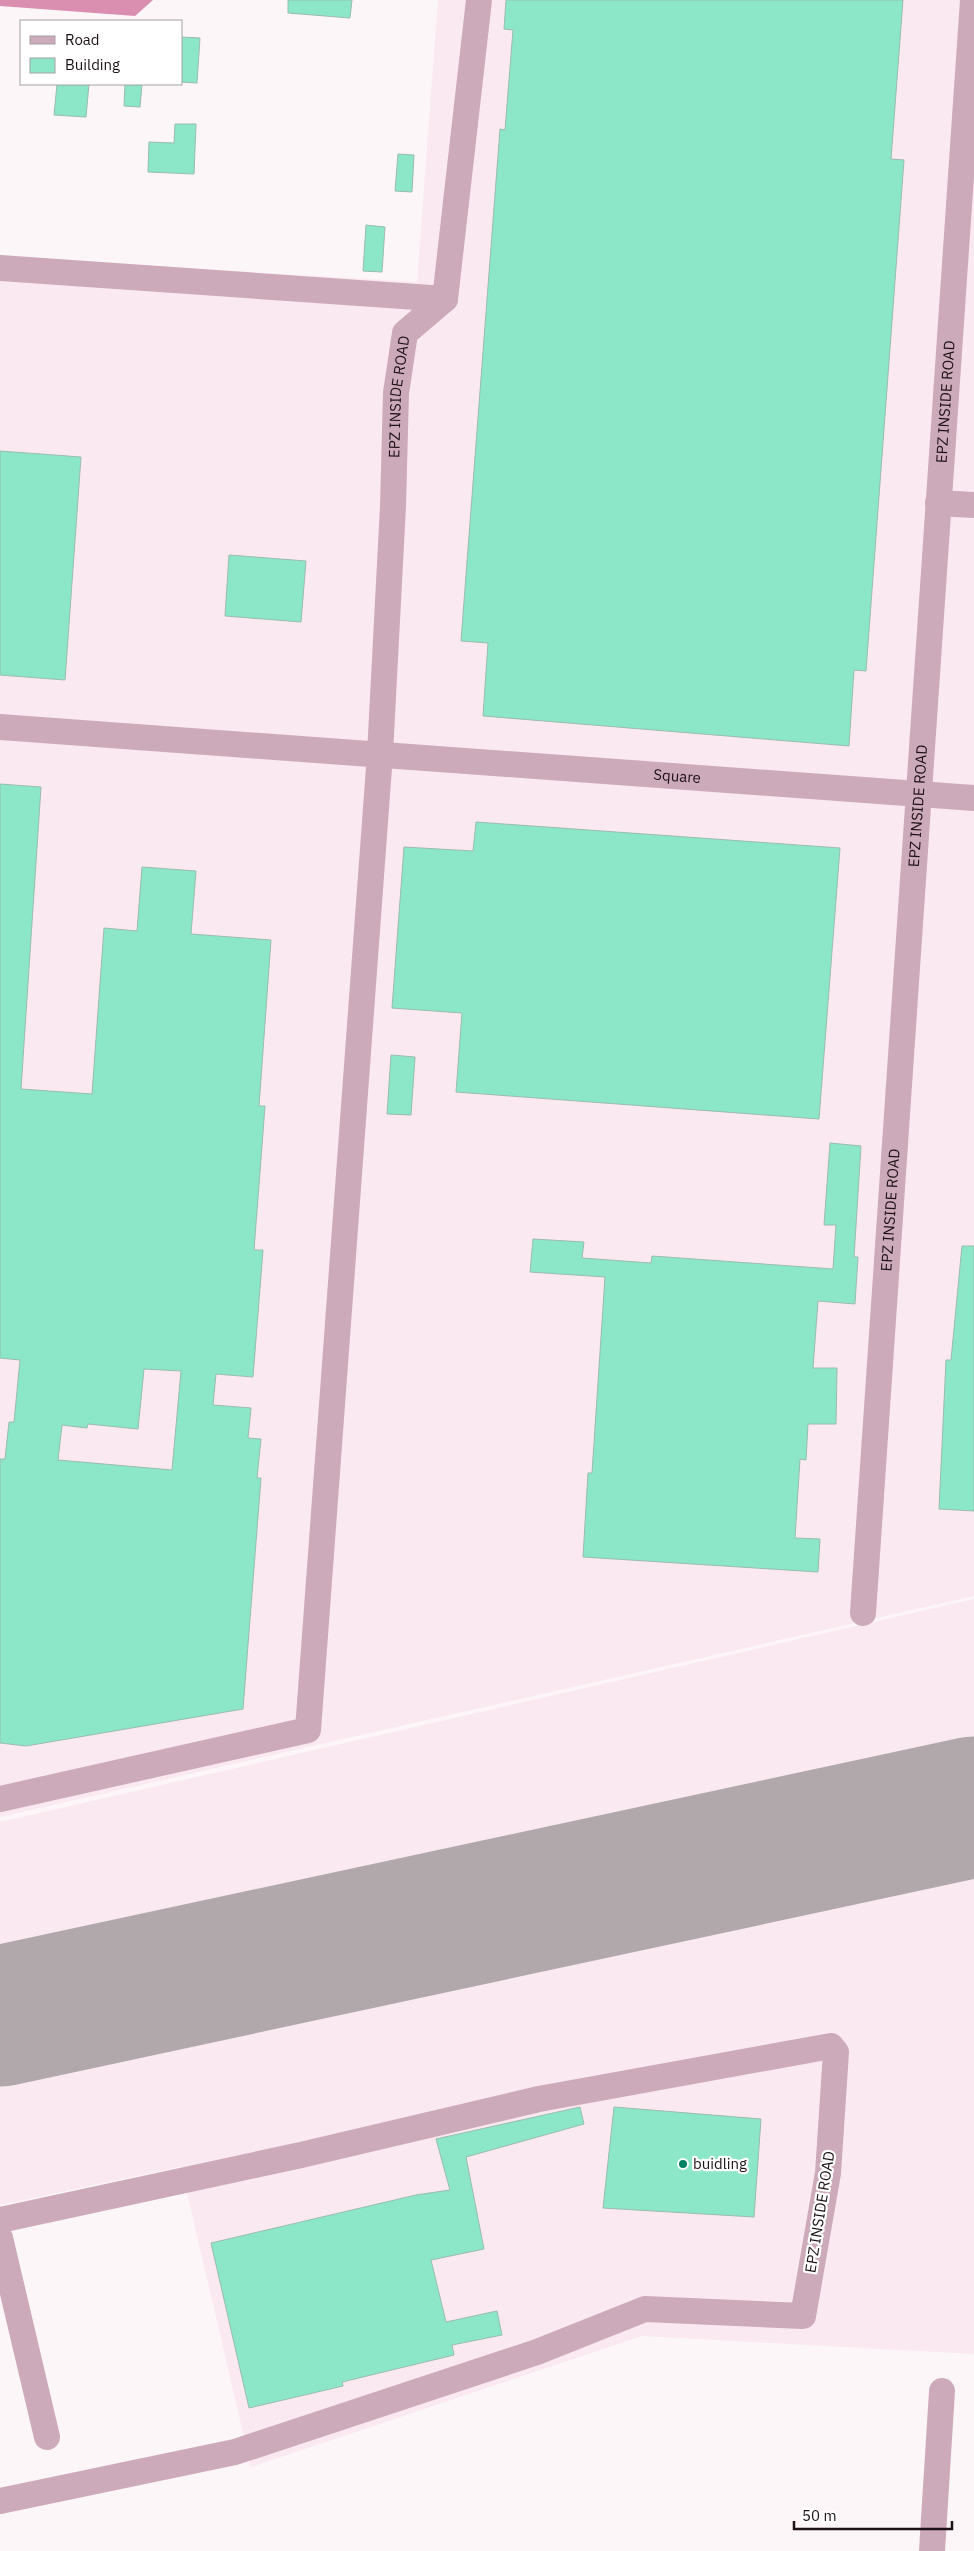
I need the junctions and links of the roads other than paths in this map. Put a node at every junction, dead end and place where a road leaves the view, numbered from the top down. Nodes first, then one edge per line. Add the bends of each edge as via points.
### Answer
1 (479, 0) edge
2 (972, 0) edge
3 (0, 268) edge
4 (445, 299) junction
5 (938, 503) junction
6 (974, 505) edge
7 (0, 727) edge
8 (380, 754) junction
9 (918, 794) junction
10 (974, 798) edge
11 (863, 1613) dead end
12 (0, 1799) edge
13 (0, 2220) edge
14 (0, 2238) edge
15 (942, 2391) dead end
16 (46, 2437) dead end
17 (0, 2501) edge
18 (932, 2551) edge

1 - 4 street
2 - 5 street, EPZ INSIDE ROAD
3 - 4 street
4 - 8 street, EPZ INSIDE ROAD via 405,333 396,393
5 - 6 street
5 - 9 street, EPZ INSIDE ROAD
7 - 8 street, Square
8 - 9 street, Square
8 - 12 street, EPZ INSIDE ROAD via 308,1730
9 - 10 street, Square
9 - 11 street, EPZ INSIDE ROAD
13 - 17 street, EPZ INSIDE ROAD via 301,2155 539,2099 831,2046 836,2052 828,2173 803,2316 645,2309 537,2352 235,2452
14 - 16 street
15 - 18 street

